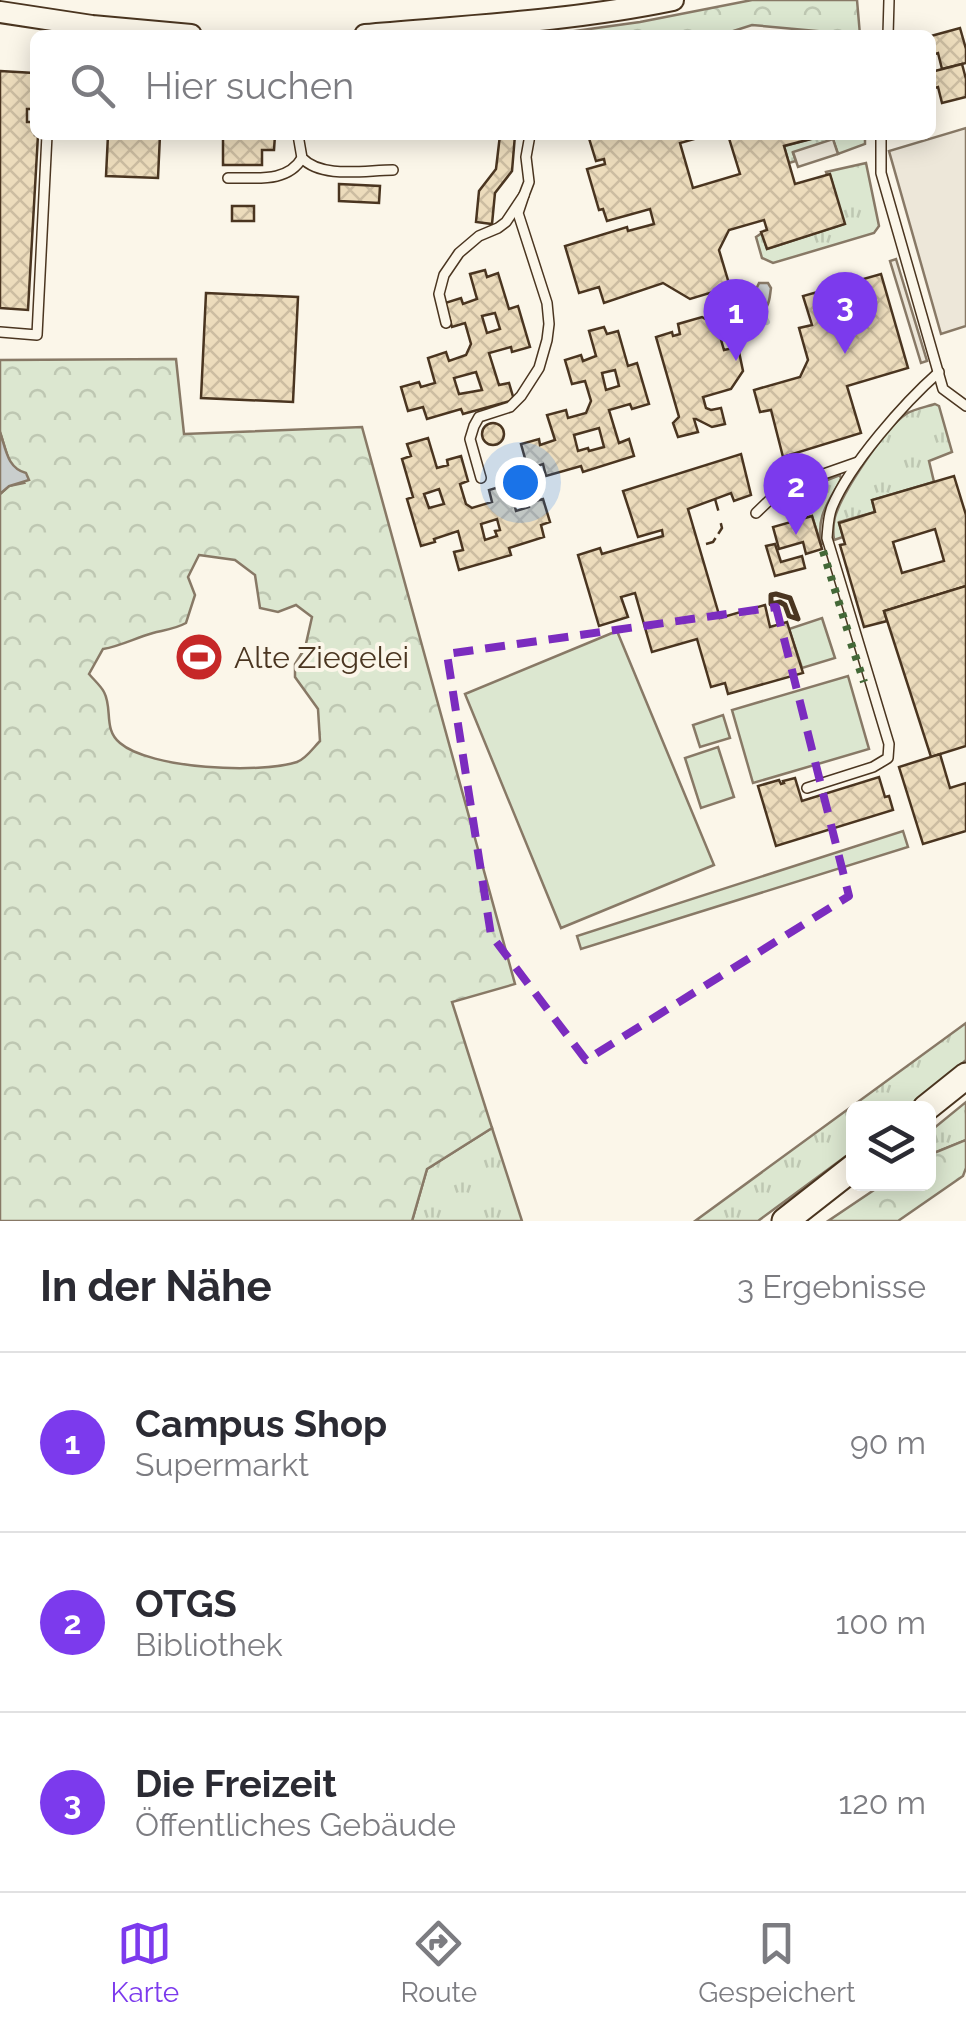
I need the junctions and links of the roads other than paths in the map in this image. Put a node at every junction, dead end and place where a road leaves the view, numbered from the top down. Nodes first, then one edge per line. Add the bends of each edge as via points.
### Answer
1 (673, 0) edge
2 (889, 0) edge
3 (0, 12) edge
4 (53, 28) edge
5 (136, 30) edge
6 (426, 30) edge
7 (888, 30) edge
8 (47, 140) edge
9 (299, 140) edge
10 (529, 140) edge
11 (880, 140) edge
12 (302, 158) junction
13 (393, 170) dead end
14 (228, 178) dead end
15 (524, 195) junction
16 (446, 324) dead end
17 (0, 332) edge
18 (939, 372) junction
19 (966, 406) edge
20 (860, 461) junction
21 (481, 478) dead end
22 (756, 513) dead end
23 (807, 788) dead end
24 (966, 1076) edge
25 (935, 1101) edge
26 (846, 1173) edge
27 (785, 1221) edge

1 - 6 street
2 - 7 lane
3 - 4 street
4 - 5 street
8 - 17 lane via 37,335
9 - 12 lane
10 - 15 lane
11 - 18 lane via 881,173
12 - 13 lane via 328,171
12 - 14 lane via 284,175
15 - 16 lane via 506,222 459,252 444,275 439,294
15 - 21 lane via 518,213 547,302 547,340 521,396 474,426 470,439
18 - 19 lane via 943,390
18 - 20 lane
20 - 22 lane via 781,489
20 - 23 lane via 831,509 828,538 890,750 882,762
24 - 25 main road
26 - 27 main road

